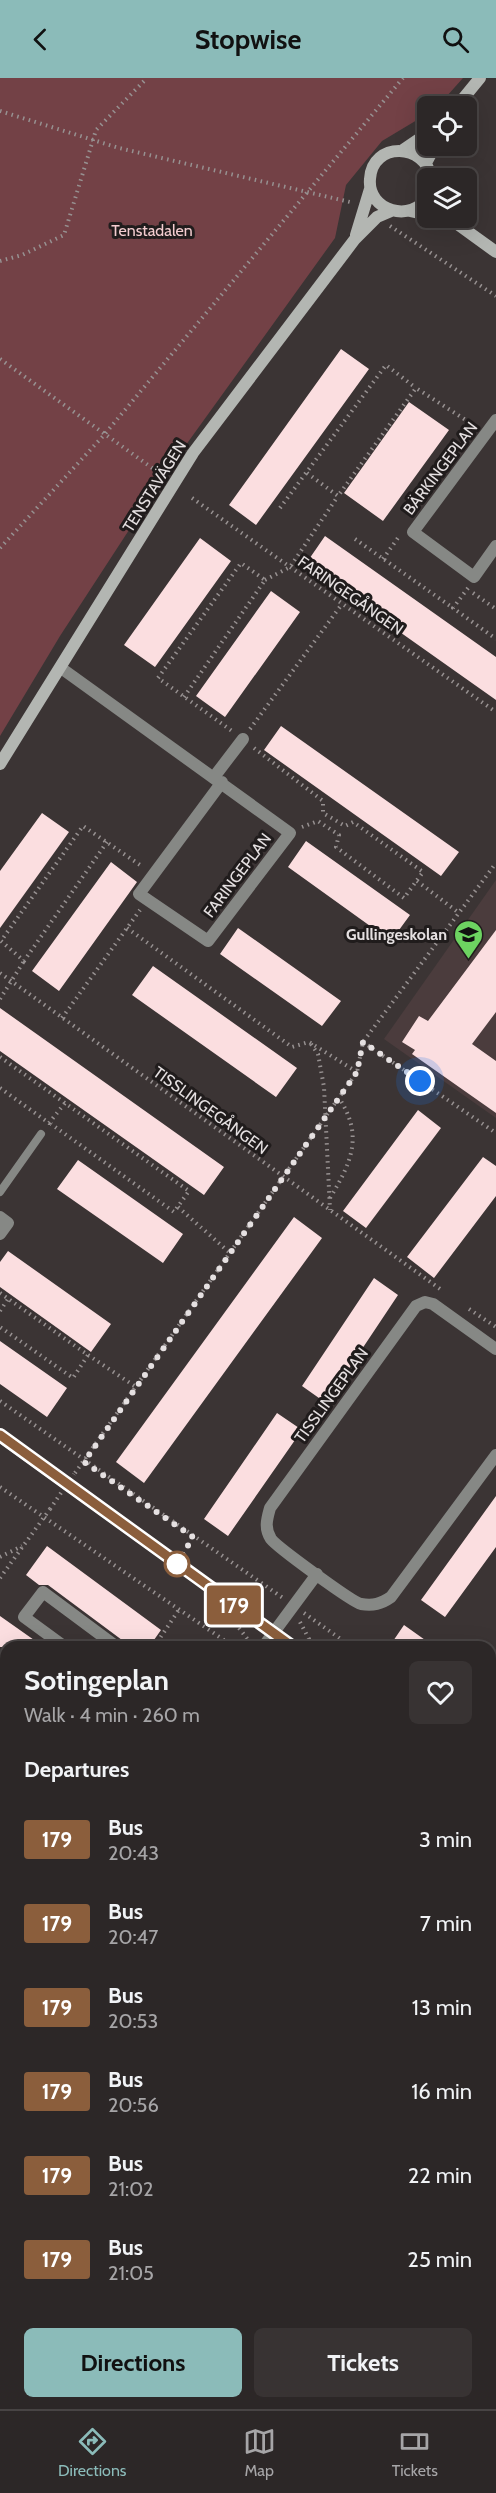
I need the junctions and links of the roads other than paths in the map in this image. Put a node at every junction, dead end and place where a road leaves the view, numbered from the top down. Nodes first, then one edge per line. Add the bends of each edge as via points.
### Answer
1 (480, 78) edge
2 (465, 96) edge
3 (417, 140) edge
4 (403, 150) junction
5 (430, 156) edge
6 (426, 163) junction
7 (428, 168) edge
8 (370, 189) junction
9 (417, 208) edge
10 (391, 211) junction
11 (410, 211) junction
12 (417, 213) edge
13 (463, 228) edge
14 (355, 239) junction
15 (496, 252) edge
16 (496, 420) edge
17 (496, 546) edge
18 (61, 668) junction
19 (243, 738) road end
20 (0, 764) edge
21 (218, 780) junction
22 (41, 1134) road end
23 (0, 1192) edge
24 (0, 1217) edge
25 (0, 1234) edge
26 (496, 1349) edge
27 (0, 1436) edge
28 (496, 1455) edge
29 (317, 1574) junction
30 (273, 1631) junction
31 (57, 1641) edge
32 (109, 1641) edge
33 (267, 1641) edge
34 (286, 1641) edge

1 - 2 street
3 - 4 street
4 - 6 street via 420,156
4 - 8 street, TENSTAVÄGEN via 377,160
5 - 6 street
6 - 7 street
8 - 10 street
8 - 14 street, TENSTAVÄGEN
9 - 11 street
10 - 11 street
10 - 14 street, TENSTAVÄGEN via 377,217
11 - 12 street
13 - 15 street
14 - 18 street, TENSTAVÄGEN via 193,453
16 - 17 street, BÄRKINGEPLAN via 413,532 474,577
18 - 20 street, TENSTAVÄGEN
18 - 21 street, FARINGEPLAN
19 - 21 street
21 - 21 street, FARINGEPLAN via 290,832 208,941 139,894
22 - 23 lane
24 - 25 street via 8,1223
26 - 29 street, TISSLINGEPLAN via 433,1304 416,1306 270,1508 266,1523 271,1539
27 - 30 street
28 - 29 street, TISSLINGEPLAN via 391,1597 380,1605 359,1604
29 - 30 street
30 - 33 street
30 - 34 street
31 - 32 street via 24,1617 43,1592

